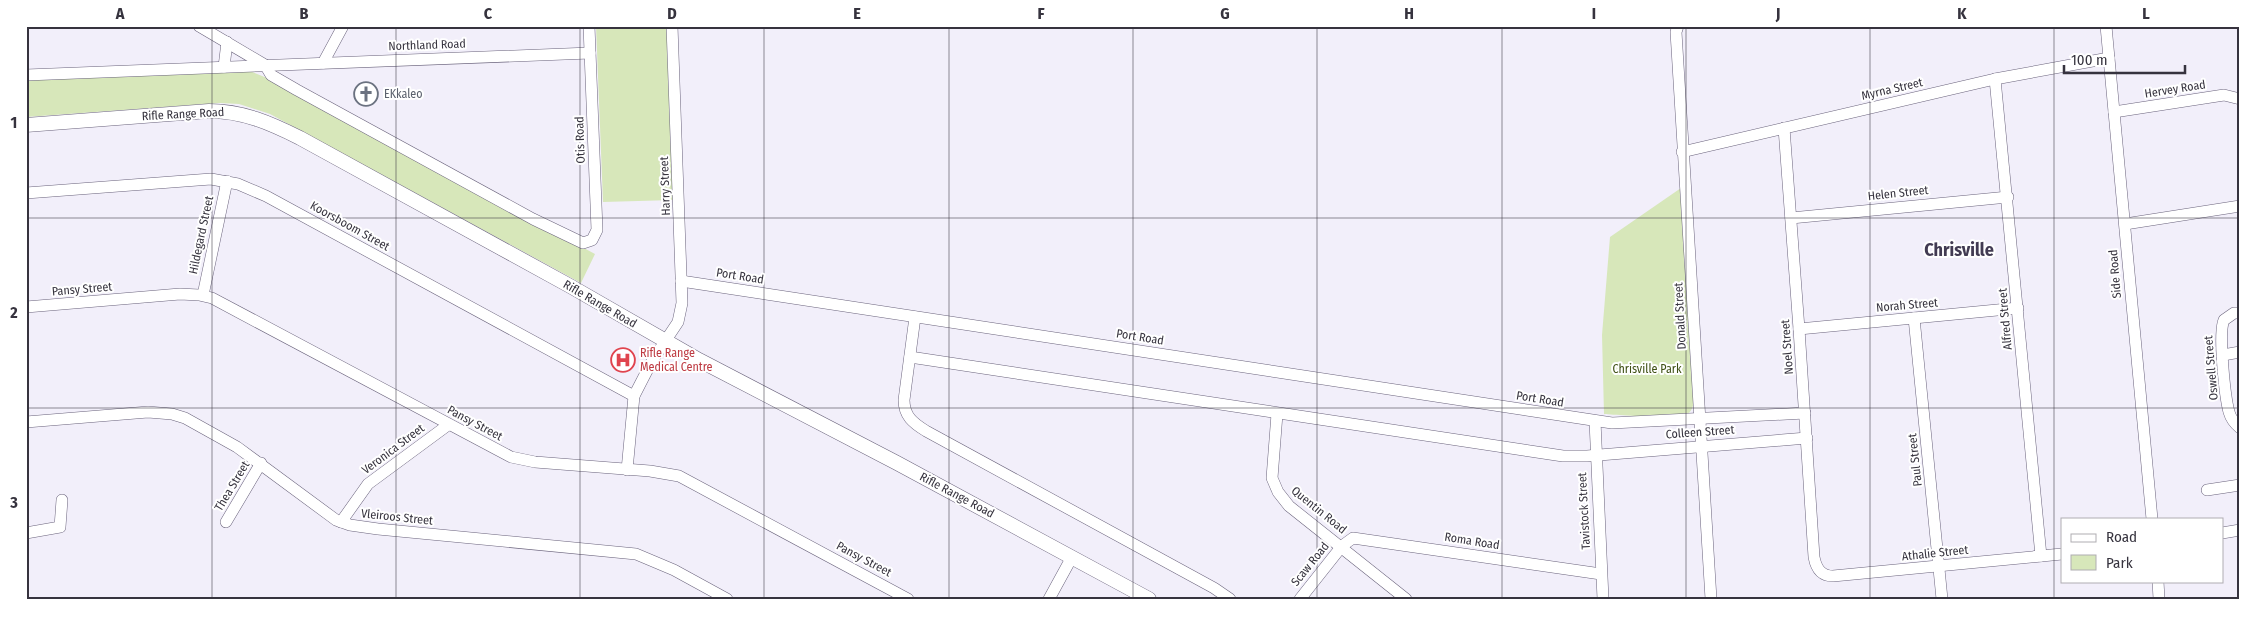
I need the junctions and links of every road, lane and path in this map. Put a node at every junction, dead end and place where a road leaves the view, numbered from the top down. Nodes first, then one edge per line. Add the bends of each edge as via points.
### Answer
1 (199, 26) edge
2 (343, 26) edge
3 (590, 26) edge
4 (672, 26) edge
5 (2106, 26) edge
6 (1677, 29) edge
7 (226, 42) junction
8 (590, 53) junction
9 (2109, 58) junction
10 (323, 63) junction
11 (265, 65) junction
12 (224, 67) junction
13 (26, 75) edge
14 (1995, 79) junction
15 (2240, 99) edge
16 (2114, 112) junction
17 (26, 125) edge
18 (1784, 128) junction
19 (1682, 152) junction
20 (226, 181) junction
21 (26, 193) edge
22 (2008, 196) junction
23 (2240, 206) edge
24 (1791, 218) junction
25 (2125, 224) junction
26 (681, 281) junction
27 (203, 295) junction
28 (26, 307) edge
29 (2018, 308) junction
30 (2240, 312) edge
31 (915, 317) junction
32 (1914, 318) junction
33 (1800, 329) junction
34 (664, 340) junction
35 (2240, 352) edge
36 (2223, 355) junction
37 (910, 357) junction
38 (634, 396) junction
39 (1805, 413) junction
40 (1277, 414) junction
41 (1699, 420) junction
42 (1595, 421) junction
43 (26, 422) edge
44 (448, 425) junction
45 (2240, 428) edge
46 (1807, 438) junction
47 (1702, 446) junction
48 (1595, 455) junction
49 (261, 463) junction
50 (627, 470) junction
51 (2240, 485) edge
52 (2207, 490) dead end
53 (62, 500) dead end
54 (2152, 518) edge
55 (226, 522) dead end
56 (341, 522) junction
57 (2240, 530) edge
58 (26, 533) edge
59 (2224, 533) edge
60 (1342, 546) junction
61 (2061, 554) edge
62 (2041, 556) junction
63 (1072, 557) junction
64 (1815, 564) joint
65 (1939, 566) junction
66 (1602, 574) junction
67 (2158, 582) edge
68 (727, 599) edge
69 (908, 599) edge
70 (1049, 599) edge
71 (1148, 599) edge
72 (1230, 599) edge
73 (1300, 599) edge
74 (1406, 599) edge
75 (1603, 599) edge
76 (1711, 599) edge
77 (1942, 599) edge
78 (2159, 599) edge

1 - 7 street
2 - 10 street
3 - 8 street, Otis Road
4 - 26 street, Harry Street
5 - 9 street, Side Road
6 - 19 street, Donald Street
7 - 11 street
7 - 12 street
8 - 10 street, Northland Road
8 - 11 street, Otis Road via 597,226 592,240 582,243 289,86 271,75
9 - 14 street, Myrna Street
9 - 16 street, Side Road
10 - 11 street, Northland Road
11 - 12 street
12 - 13 street
14 - 18 street, Myrna Street
14 - 22 street, Alfred Street
15 - 16 street, Hervey Road via 2224,95
16 - 25 street, Side Road
17 - 34 main road, Rifle Range Road via 209,112 230,112 263,120
18 - 19 street, Myrna Street
18 - 24 street, Noel Street
19 - 41 street, Donald Street
20 - 21 street, Koorsboom Street via 202,179
20 - 27 street, Hildegard Street
20 - 38 street, Koorsboom Street via 266,196
22 - 24 street, Helen Street
22 - 29 street, Alfred Street
23 - 25 street
24 - 33 street, Noel Street
25 - 54 street, Side Road
26 - 31 street, Port Road
26 - 34 street, Harry Street via 679,319
27 - 28 street, Pansy Street via 180,294
27 - 44 street, Pansy Street via 228,305
29 - 32 street, Norah Street
29 - 62 street, Alfred Street
30 - 36 street, Oswell Street via 2228,316 2222,325
31 - 37 street
31 - 42 street, Port Road
32 - 33 street, Norah Street
32 - 65 street, Paul Street
33 - 39 street, Noel Street
34 - 38 street, Harry Street
34 - 63 main road, Rifle Range Road
35 - 36 street
36 - 45 street, Oswell Street via 2228,410
37 - 40 street
37 - 72 street via 904,405 906,415 914,423
38 - 50 street
39 - 41 street, Colleen Street
39 - 46 street, Noel Street
40 - 48 street via 1523,451 1563,456
40 - 60 street, Quentin Road via 1272,483 1289,506
41 - 42 street, Colleen Street
41 - 47 street, Donald Street
42 - 48 street, Tavistock Street
43 - 49 street, Vleiroos Street via 148,412 172,414 226,440
44 - 50 street, Pansy Street via 517,459
44 - 56 street, Veronica Street via 368,484
46 - 47 street, Colleen Street
46 - 64 street, Noel Street
47 - 48 street, Colleen Street
47 - 76 street, Donald Street
48 - 66 street, Tavistock Street
49 - 55 street, Thea Street
49 - 56 street, Vleiroos Street
50 - 69 street, Pansy Street via 686,478
51 - 52 street
53 - 58 street via 60,527
56 - 68 street, Vleiroos Street via 378,530 636,554 674,570
57 - 59 street
60 - 66 street, Roma Road via 1353,538 1362,538
60 - 73 street, Scaw Road
60 - 74 street, Quentin Road
61 - 62 street, Athalie Street
62 - 65 street, Athalie Street
63 - 70 street
63 - 71 main road, Rifle Range Road
64 - 65 street, Athalie Street via 1829,576
65 - 77 street, Paul Street
66 - 75 street, Tavistock Street
67 - 78 street

